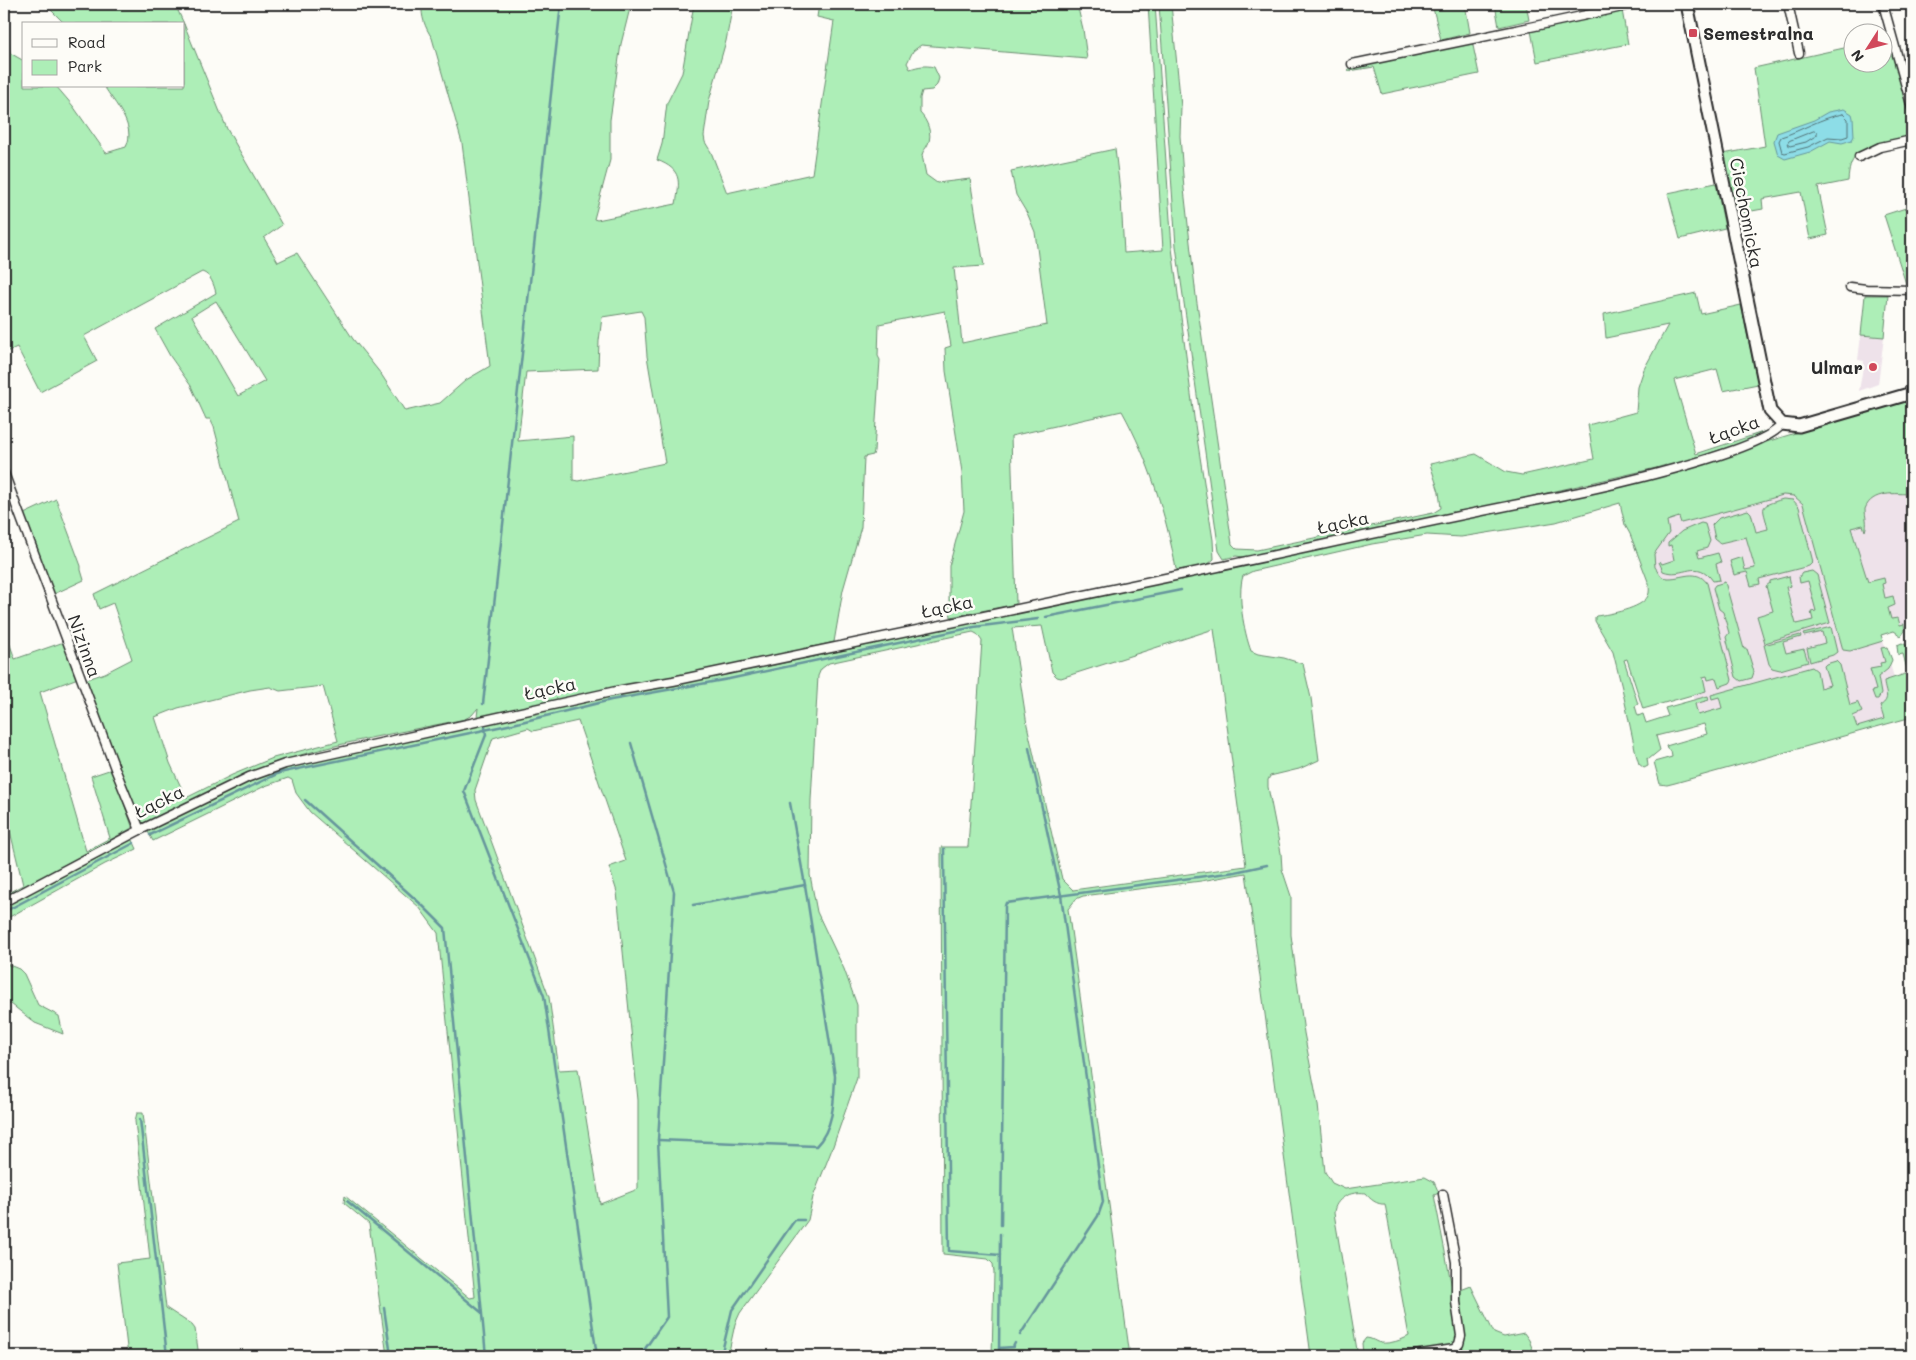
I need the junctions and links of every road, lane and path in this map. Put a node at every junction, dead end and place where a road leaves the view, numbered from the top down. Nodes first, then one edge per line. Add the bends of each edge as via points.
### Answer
1 (1635, 4) edge
2 (1687, 4) edge
3 (1788, 4) edge
4 (1883, 4) edge
5 (1799, 53) dead end
6 (1352, 64) dead end
7 (1912, 108) edge
8 (1912, 140) edge
9 (1859, 157) dead end
10 (1850, 286) dead end
11 (1912, 290) edge
12 (1912, 393) edge
13 (1782, 424) junction
14 (4, 473) edge
15 (140, 830) junction
16 (4, 902) edge
17 (1443, 1194) dead end
18 (1408, 1356) edge

1 - 6 street
2 - 13 street, Ciechomicka via 1767,404
3 - 5 street
4 - 7 street
8 - 9 street via 1880,147
10 - 11 street
12 - 13 street, Łącka via 1803,426
13 - 15 street, Łącka via 1776,432 1747,445 1664,472 1579,493 616,691 294,762 261,772
14 - 15 street, Nizinna
15 - 16 street, Łącka
17 - 18 street via 1456,1262 1456,1302 1461,1336 1454,1349

